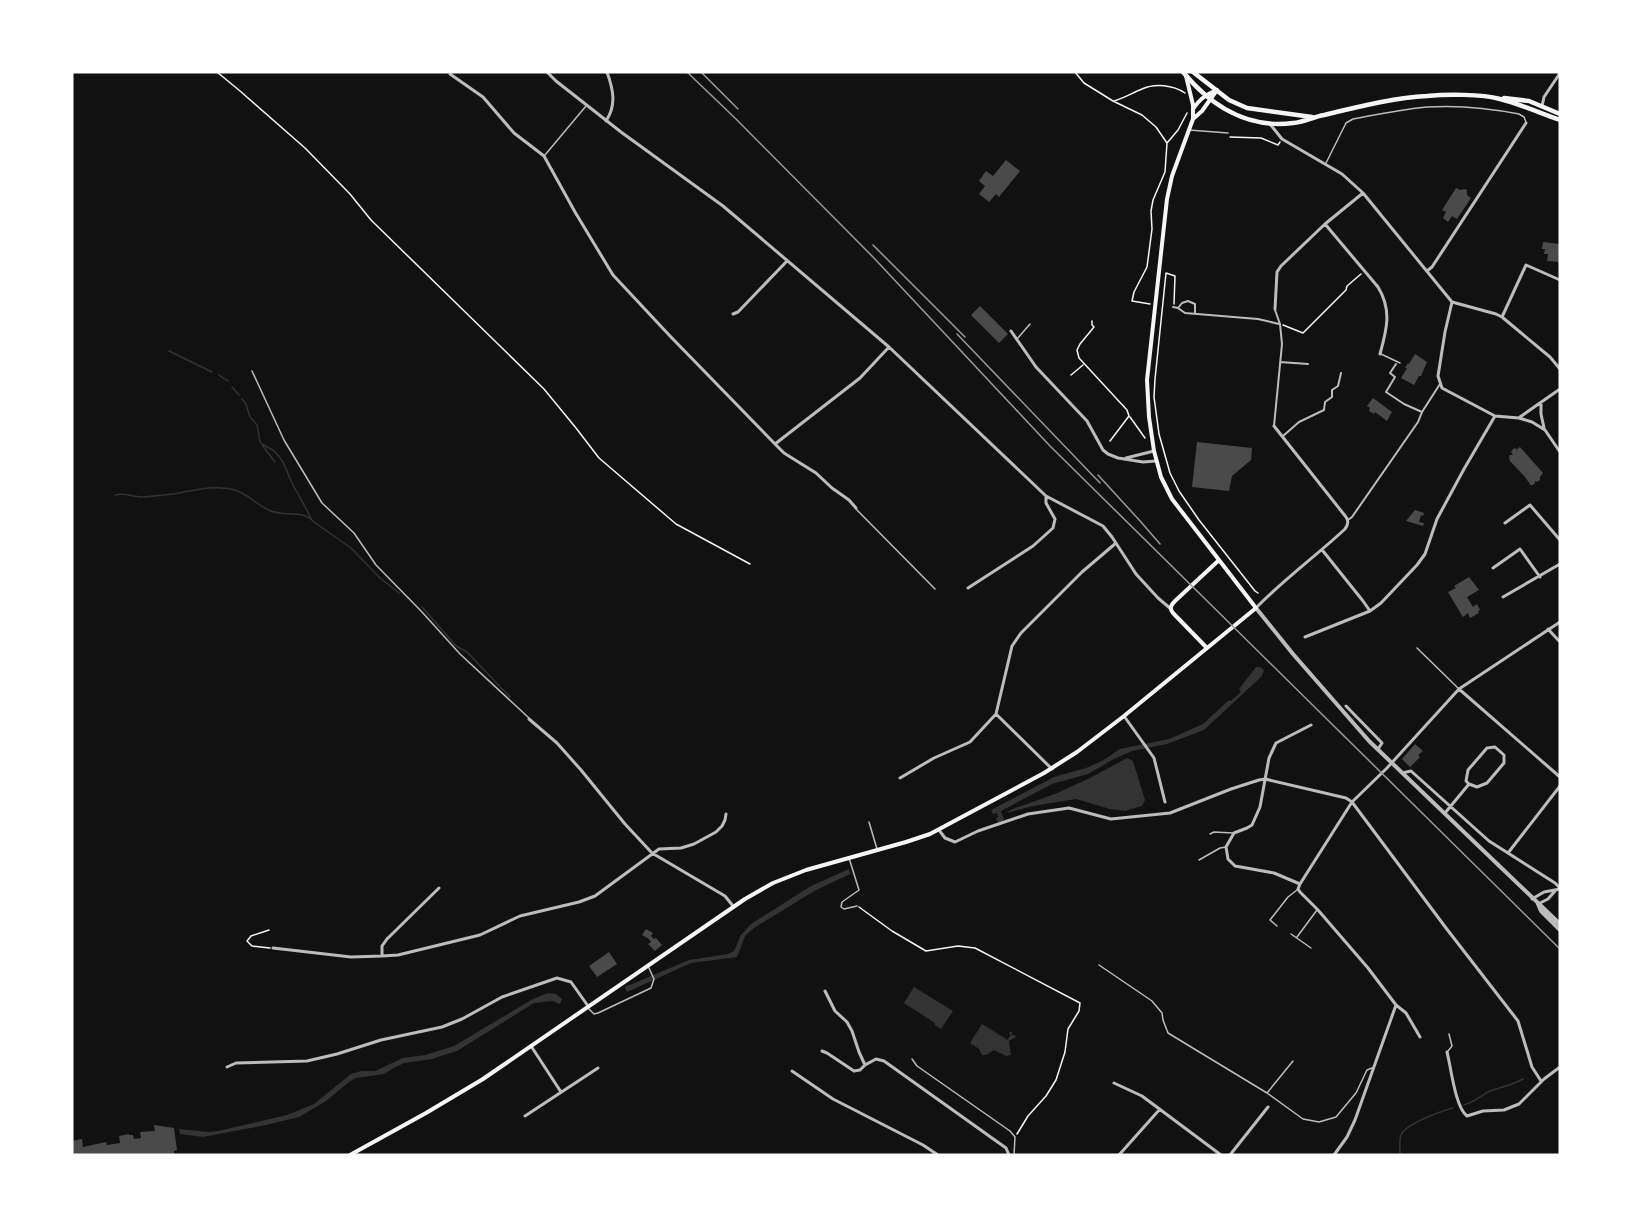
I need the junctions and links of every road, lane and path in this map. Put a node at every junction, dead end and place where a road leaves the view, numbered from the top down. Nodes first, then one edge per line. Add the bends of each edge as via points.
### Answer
1 (217, 72) edge
2 (547, 72) edge
3 (607, 72) edge
4 (1074, 72) edge
5 (1193, 72) edge
6 (1560, 73) edge
7 (450, 74) dead end
8 (1184, 74) edge
9 (1217, 90) junction
10 (1205, 95) junction
11 (1188, 98) dead end
12 (1499, 98) junction
13 (1211, 99) junction
14 (1113, 101) junction
15 (587, 105) junction
16 (1542, 106) junction
17 (1191, 109) junction
18 (1271, 113) junction
19 (1560, 114) edge
20 (1312, 117) junction
21 (1193, 118) junction
22 (1560, 120) edge
23 (606, 121) junction
24 (1526, 123) joint
25 (1270, 124) junction
26 (1188, 130) junction
27 (1228, 133) dead end
28 (1229, 137) dead end
29 (1282, 139) junction
30 (1167, 143) junction
31 (544, 156) junction
32 (1326, 164) junction
33 (1363, 193) junction
34 (1324, 225) junction
35 (787, 261) junction
36 (1364, 271) junction
37 (1427, 271) junction
38 (1560, 280) edge
39 (1452, 302) junction
40 (1151, 304) dead end
41 (1173, 307) joint
42 (1178, 308) junction
43 (1275, 309) joint
44 (1195, 313) junction
45 (733, 314) dead end
46 (1502, 317) junction
47 (1092, 321) dead end
48 (1030, 324) dead end
49 (1280, 324) junction
50 (1011, 331) dead end
51 (1017, 339) junction
52 (889, 346) junction
53 (1380, 354) joint
54 (1280, 362) junction
55 (1400, 363) dead end
56 (1084, 364) junction
57 (1308, 364) dead end
58 (1396, 364) dead end
59 (1560, 369) edge
60 (252, 371) dead end
61 (1341, 373) dead end
62 (1071, 375) dead end
63 (1440, 384) junction
64 (1560, 389) edge
65 (1541, 404) junction
66 (1422, 412) junction
67 (1129, 416) junction
68 (1495, 416) junction
69 (1519, 418) junction
70 (1274, 426) joint
71 (1545, 430) junction
72 (1283, 436) junction
73 (1145, 438) dead end
74 (1110, 441) dead end
75 (775, 444) junction
76 (1154, 451) junction
77 (1560, 452) edge
78 (1125, 458) junction
79 (1156, 461) junction
80 (1046, 496) junction
81 (856, 508) joint
82 (1348, 520) junction
83 (1505, 523) dead end
84 (1560, 540) edge
85 (1116, 543) junction
86 (1322, 550) junction
87 (1218, 561) junction
88 (750, 564) dead end
89 (1560, 564) edge
90 (1493, 568) dead end
91 (1540, 577) junction
92 (968, 588) dead end
93 (935, 589) dead end
94 (1258, 593) dead end
95 (1503, 597) dead end
96 (1256, 608) junction
97 (1171, 609) junction
98 (1370, 611) junction
99 (1560, 622) edge
100 (1548, 629) junction
101 (1305, 637) dead end
102 (1560, 642) edge
103 (1207, 648) junction
104 (1417, 648) dead end
105 (1459, 689) junction
106 (1346, 706) dead end
107 (996, 714) junction
108 (1124, 716) junction
109 (529, 719) joint
110 (1311, 725) dead end
111 (1378, 749) junction
112 (1392, 762) junction
113 (1052, 769) junction
114 (1402, 773) junction
115 (1560, 777) edge
116 (900, 778) dead end
117 (1265, 779) junction
118 (1469, 784) junction
119 (1560, 786) edge
120 (1165, 801) dead end
121 (1352, 802) junction
122 (1451, 807) junction
123 (1445, 813) junction
124 (726, 814) dead end
125 (869, 822) dead end
126 (939, 830) junction
127 (1234, 833) junction
128 (1210, 834) dead end
129 (1226, 847) junction
130 (877, 850) junction
131 (652, 853) junction
132 (1508, 853) junction
133 (848, 858) junction
134 (1199, 860) dead end
135 (1300, 884) junction
136 (439, 888) dead end
137 (1299, 889) junction
138 (1559, 889) edge
139 (1533, 898) junction
140 (1538, 904) junction
141 (733, 906) junction
142 (857, 906) joint
143 (1318, 910) junction
144 (1560, 924) edge
145 (1277, 926) dead end
146 (269, 930) dead end
147 (1560, 930) edge
148 (1291, 934) dead end
149 (1297, 937) junction
150 (273, 948) joint
151 (1311, 948) dead end
152 (382, 956) junction
153 (1099, 964) dead end
154 (647, 965) junction
155 (825, 991) dead end
156 (1396, 1005) junction
157 (588, 1006) junction
158 (1449, 1034) dead end
159 (1420, 1037) dead end
160 (531, 1046) junction
161 (822, 1051) dead end
162 (1447, 1052) joint
163 (912, 1059) dead end
164 (1293, 1061) dead end
165 (865, 1065) junction
166 (227, 1067) dead end
167 (1560, 1067) edge
168 (598, 1068) dead end
169 (1373, 1068) junction
170 (792, 1071) dead end
171 (1541, 1081) junction
172 (1114, 1083) dead end
173 (561, 1092) junction
174 (1267, 1093) junction
175 (1268, 1107) dead end
176 (1160, 1109) junction
177 (525, 1116) dead end
178 (1015, 1137) junction
179 (1337, 1151) junction
180 (350, 1155) edge
181 (938, 1155) edge
182 (1008, 1155) edge
183 (1014, 1155) edge
184 (1119, 1155) edge
185 (1221, 1155) edge
186 (1230, 1155) edge
187 (1334, 1155) edge
188 (1342, 1155) edge

1 - 88 path via 305,148 371,220 544,389 599,459 676,524
2 - 15 street
3 - 23 street via 613,106
4 - 14 path
5 - 9 main road
6 - 16 street
7 - 31 street via 483,97 514,133
8 - 10 main road
8 - 17 main road
9 - 10 main road
9 - 13 main road
9 - 18 main road via 1247,108
10 - 13 main road
10 - 17 main road
11 - 14 path via 1179,89 1162,85
12 - 16 main road
12 - 20 main road via 1426,96
12 - 22 main road
13 - 21 main road
13 - 25 main road via 1245,120
14 - 30 path via 1142,115
15 - 23 street
15 - 31 lane
16 - 19 main road
17 - 21 main road
17 - 30 path
18 - 20 main road
18 - 25 main road
20 - 25 main road
21 - 26 main road
23 - 35 street via 723,206
24 - 32 lane via 1520,114 1452,106 1353,118 1346,123
24 - 37 street
25 - 29 street
26 - 27 lane
26 - 76 main road via 1167,199 1158,272 1147,380
28 - 29 path via 1261,138 1278,145
29 - 32 street
30 - 40 path via 1165,172 1151,211 1147,267 1132,302
31 - 75 street via 613,275
32 - 33 street
33 - 34 street
33 - 37 street
34 - 36 street
34 - 43 street via 1277,272
35 - 45 street
35 - 52 street
36 - 49 path via 1303,333
36 - 53 street via 1384,297 1387,311
37 - 39 street
38 - 46 street via 1526,265
39 - 46 street
39 - 63 street via 1439,367
41 - 42 street
41 - 94 path via 1175,276 1166,273 1154,397 1170,473 1199,520
42 - 44 street
42 - 44 street via 1188,301 1195,304
43 - 49 street
44 - 49 street
46 - 59 street
47 - 56 path via 1094,327 1077,350
48 - 51 lane
49 - 54 street
50 - 51 street
51 - 78 street via 1036,367 1087,422 1103,450 1111,457
52 - 75 street via 860,378
52 - 80 street
53 - 55 lane
54 - 57 street
54 - 70 street
56 - 62 path
56 - 67 path
58 - 66 street via 1390,373 1395,377 1386,392
60 - 109 lane via 284,440 322,502 460,654
61 - 72 street via 1324,410 1299,422
63 - 66 street
63 - 68 street
64 - 65 street
65 - 69 street
65 - 71 street
66 - 82 street
67 - 73 path
67 - 74 path
68 - 69 street
68 - 98 street via 1437,519 1425,554
69 - 71 street
70 - 72 street
71 - 77 street
72 - 82 street
75 - 81 street
76 - 78 street
76 - 79 main road
78 - 79 street
79 - 87 main road via 1172,499
80 - 85 street via 1103,526
80 - 92 street via 1055,519 1053,528 1033,546
81 - 93 lane
82 - 86 street via 1345,529
83 - 84 street via 1530,505
85 - 97 street via 1136,574
85 - 107 street via 1021,633 1012,646
86 - 96 street
86 - 98 street
87 - 96 main road
87 - 97 main road
89 - 91 street
90 - 91 street via 1520,549
91 - 95 street
96 - 103 main road
96 - 111 street
97 - 103 main road
98 - 101 street
99 - 100 street
100 - 102 street
100 - 105 street
103 - 108 main road
104 - 105 lane
105 - 112 street
105 - 115 street
106 - 111 street via 1382,743
107 - 113 street
107 - 116 street via 970,742
108 - 113 main road
108 - 120 street via 1154,758
109 - 131 street via 563,750
110 - 117 street via 1276,742
111 - 112 street
112 - 114 street
112 - 121 street
113 - 126 main road
114 - 122 street via 1411,771
114 - 123 street
117 - 121 street
117 - 126 street via 1170,813 1111,819 1069,808 1028,814 955,842
117 - 127 street via 1252,825
118 - 118 street via 1468,770 1487,748 1495,747 1504,755 1504,763 1487,783 1477,787
118 - 122 street
119 - 132 street
121 - 135 street
121 - 171 street via 1518,1021 1532,1067
122 - 123 street
122 - 132 street
123 - 139 street
124 - 131 street via 722,826 694,844
125 - 130 lane
126 - 130 main road
127 - 128 lane
127 - 129 street
129 - 134 lane
129 - 135 street via 1228,859 1235,866 1274,873
130 - 133 main road
131 - 141 street via 724,896
131 - 152 street via 595,896 520,916 480,935
132 - 138 street via 1556,883
133 - 141 main road via 790,876
133 - 142 lane via 859,890 841,907
135 - 137 street
136 - 152 street via 387,939
137 - 143 street
137 - 145 lane via 1270,920
138 - 139 street
138 - 140 street
139 - 140 street
140 - 144 street
140 - 147 street
141 - 154 main road
142 - 178 path via 926,951 958,946 975,948 1080,1003 1068,1029 1056,1080
143 - 149 lane
143 - 156 street
146 - 150 path via 247,941 252,946
148 - 149 lane
149 - 151 lane
150 - 152 street via 351,957
153 - 174 lane via 1158,1007 1168,1033
154 - 157 main road
154 - 157 lane via 654,980 651,988 601,1012 594,1014
155 - 165 street via 852,1031
156 - 159 street via 1406,1013
156 - 169 street
157 - 160 main road
157 - 166 street via 572,982 557,978 502,996 442,1027 307,1061 236,1063
158 - 162 lane via 1452,1046
160 - 173 street
160 - 180 main road via 452,1098
161 - 165 street via 854,1071
162 - 171 street via 1459,1104 1467,1116 1511,1108
163 - 178 lane
164 - 174 lane
165 - 182 street via 876,1059 884,1061 1006,1148
167 - 171 street
168 - 173 street
169 - 174 lane via 1367,1070 1356,1093 1336,1117 1319,1122 1303,1119
169 - 179 street via 1355,1120
170 - 181 street via 833,1099
172 - 176 street
173 - 177 street
175 - 186 street
176 - 184 street
176 - 185 street
178 - 183 lane
179 - 187 street
179 - 188 street

